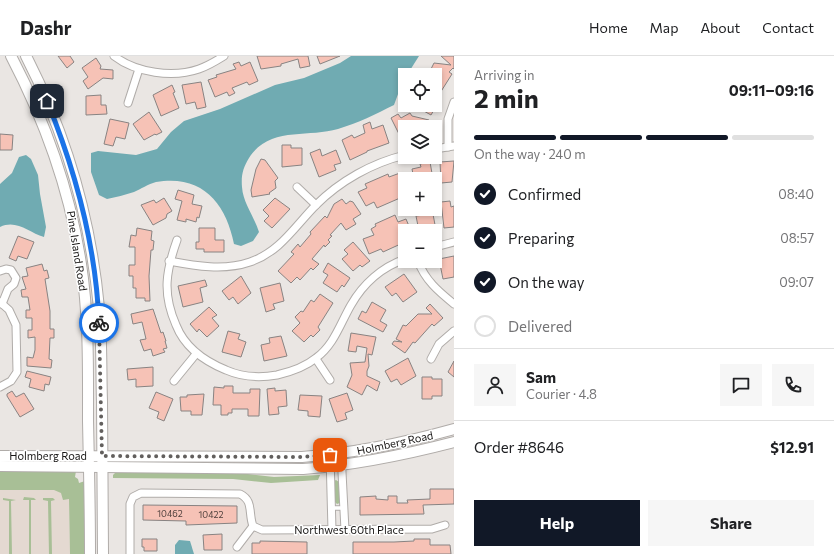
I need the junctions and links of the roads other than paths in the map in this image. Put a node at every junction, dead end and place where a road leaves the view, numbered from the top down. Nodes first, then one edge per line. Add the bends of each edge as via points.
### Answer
1 (11, 56) edge
2 (26, 56) edge
3 (114, 56) edge
4 (224, 56) edge
5 (139, 68) junction
6 (454, 102) edge
7 (128, 104) dead end
8 (451, 146) edge
9 (398, 158) edge
10 (297, 187) dead end
11 (316, 205) junction
12 (177, 240) dead end
13 (454, 242) edge
14 (442, 245) edge
15 (169, 262) junction
16 (398, 263) edge
17 (421, 268) edge
18 (0, 271) edge
19 (1, 303) edge
20 (454, 304) edge
21 (454, 331) edge
22 (196, 354) junction
23 (316, 359) junction
24 (431, 359) dead end
25 (330, 380) dead end
26 (174, 381) dead end
27 (0, 387) edge
28 (454, 430) edge
29 (454, 442) edge
30 (341, 453) junction
31 (330, 455) junction
32 (0, 456) edge
33 (89, 456) junction
34 (102, 456) junction
35 (343, 465) junction
36 (0, 466) edge
37 (89, 467) junction
38 (331, 467) junction
39 (102, 468) junction
40 (331, 508) junction
41 (344, 508) junction
42 (445, 525) dead end
43 (253, 526) junction
44 (332, 530) junction
45 (345, 530) junction
46 (237, 547) dead end
47 (90, 554) edge
48 (103, 554) edge
49 (130, 554) edge

1 - 33 main road, Pine Island Road via 40,117 66,193 81,264 88,353
2 - 34 main road, Pine Island Road via 52,114 67,156 87,228 99,309
3 - 5 street
4 - 5 street via 198,69 178,73
5 - 7 street
6 - 8 street via 448,119
9 - 11 street via 369,168 346,181
10 - 11 street
11 - 15 street via 280,244 250,262 226,267
12 - 15 street
13 - 14 street
15 - 22 street via 166,294 170,312 176,327
16 - 23 street via 377,274 364,287 351,305 337,333
17 - 20 street via 429,282
18 - 19 street via 12,270 16,278
19 - 27 street via 12,314 16,325 17,372 11,381
21 - 24 street via 439,344
22 - 23 street via 215,366 251,376 286,373
22 - 26 street
23 - 25 street
28 - 30 main road, Holmberg Road via 382,447
29 - 35 main road, Holmberg Road via 398,456
30 - 31 main road, Holmberg Road
30 - 35 street
31 - 34 main road, Holmberg Road
31 - 38 street
32 - 33 main road, Holmberg Road
33 - 34 main road, Holmberg Road
33 - 37 main road, Pine Island Road
34 - 39 main road, Pine Island Road
35 - 38 main road, Holmberg Road
35 - 41 street
36 - 37 main road, Holmberg Road
37 - 39 main road, Holmberg Road
37 - 47 main road, Pine Island Road
38 - 39 main road, Holmberg Road
38 - 40 street
39 - 48 main road, Pine Island Road
40 - 41 lane
40 - 44 street
41 - 45 street
42 - 45 street, Northwest 60th Place via 432,529
43 - 44 street, Northwest 60th Place via 262,530
43 - 46 street
43 - 49 street via 251,505 247,498 240,494 141,493 133,497 130,504
44 - 45 street, Northwest 60th Place

